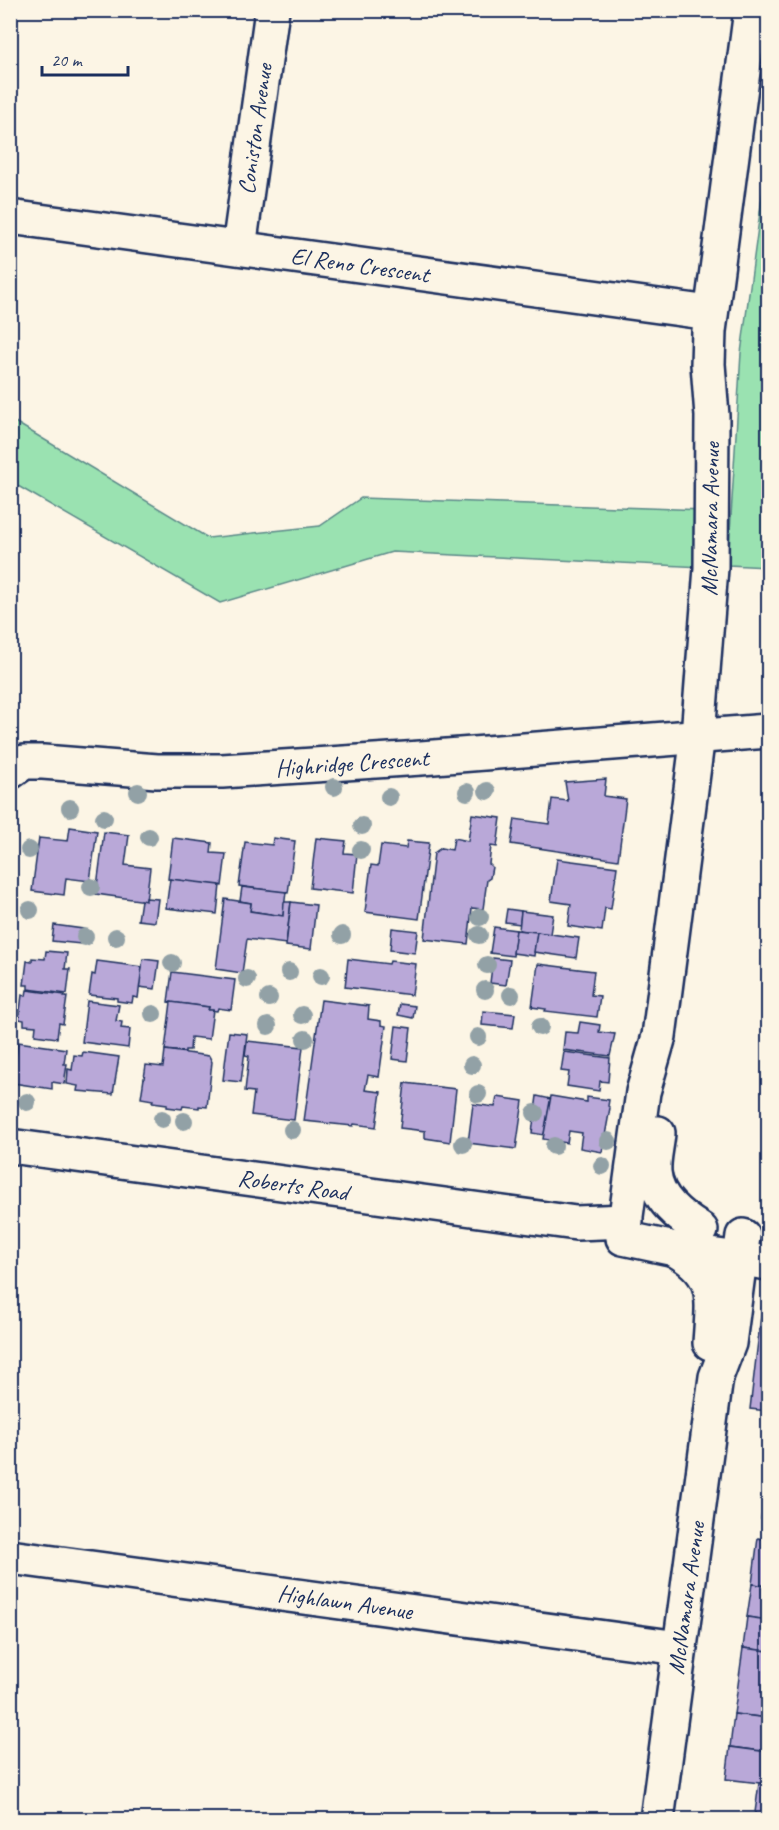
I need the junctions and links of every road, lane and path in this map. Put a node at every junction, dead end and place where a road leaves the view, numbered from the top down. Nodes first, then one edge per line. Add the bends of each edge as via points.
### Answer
1 (272, 10) edge
2 (751, 10) edge
3 (10, 217) edge
4 (239, 248) junction
5 (710, 313) junction
6 (768, 731) edge
7 (698, 735) junction
8 (10, 772) edge
9 (660, 1027) junction
10 (10, 1146) edge
11 (624, 1230) junction
12 (701, 1230) junction
13 (674, 1249) junction
14 (755, 1250) edge
15 (716, 1377) junction
16 (10, 1557) edge
17 (679, 1648) junction
18 (657, 1820) edge

1 - 4 street, Coniston Avenue
2 - 5 street, McNamara Avenue
3 - 4 street, El Reno Crescent
4 - 5 street, El Reno Crescent
5 - 7 street, McNamara Avenue via 711,568
6 - 7 street, Highridge Crescent
7 - 8 street, Highridge Crescent via 222,771 24,762
7 - 9 street, McNamara Avenue
9 - 11 street, McNamara Avenue via 643,1092
9 - 12 street, McNamara Avenue via 665,1073 654,1171 669,1206
10 - 11 street, Roberts Road
11 - 12 street, Roberts Road
11 - 13 street, Roberts Road
12 - 14 street, Roberts Road
13 - 14 street, Roberts Road
13 - 15 street, McNamara Avenue via 700,1268 709,1282 713,1301 709,1353
14 - 15 street, McNamara Avenue
15 - 17 street, McNamara Avenue
16 - 17 street, Highlawn Avenue
17 - 18 street, McNamara Avenue

